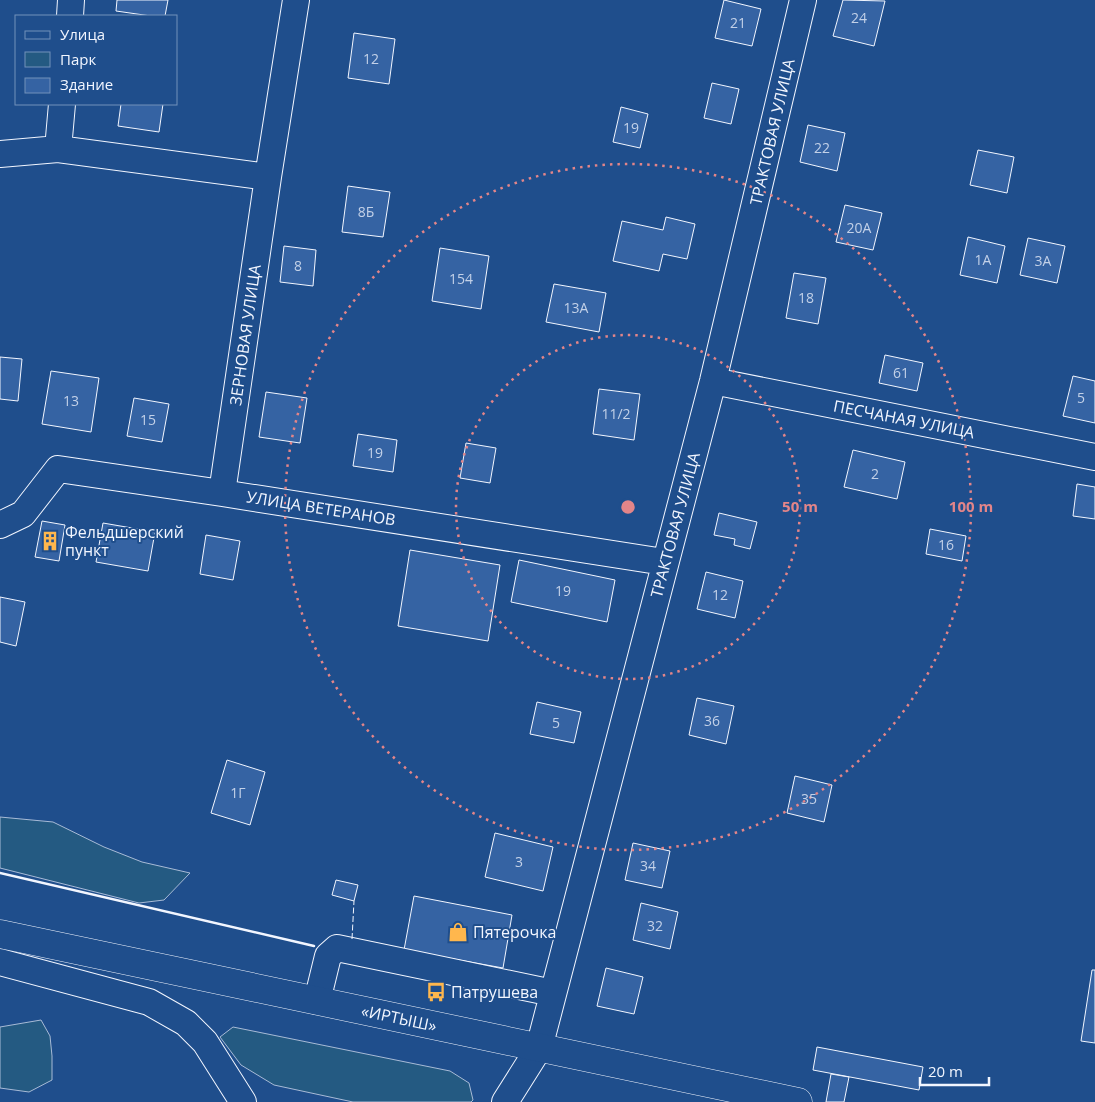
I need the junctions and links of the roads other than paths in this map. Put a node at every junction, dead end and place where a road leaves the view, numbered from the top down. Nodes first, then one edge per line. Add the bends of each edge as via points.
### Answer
1 (71, 0) edge
2 (296, 0) edge
3 (803, 0) edge
4 (70, 15) edge
5 (62, 105) edge
6 (58, 149) junction
7 (0, 154) edge
8 (268, 176) junction
9 (713, 381) junction
10 (1095, 457) edge
11 (222, 493) junction
12 (0, 525) edge
13 (664, 562) junction
14 (0, 934) edge
15 (0, 962) edge
16 (553, 993) junction
17 (317, 1001) junction
18 (539, 1048) junction
19 (243, 1102) edge
20 (505, 1102) edge
21 (798, 1102) edge

1 - 4 street
2 - 8 street, ЗЕРНОВАЯ УЛИЦА
3 - 9 street, ТРАКТОВАЯ УЛИЦА
5 - 6 street
6 - 7 street
6 - 8 street
8 - 11 street, ЗЕРНОВАЯ УЛИЦА
9 - 10 street, ПЕСЧАНАЯ УЛИЦА
9 - 13 street, ТРАКТОВАЯ УЛИЦА
11 - 12 street, УЛИЦА ВЕТЕРАНОВ via 58,469 23,514
11 - 13 street, УЛИЦА ВЕТЕРАНОВ
13 - 16 street, ТРАКТОВАЯ УЛИЦА
14 - 17 highway, «ИРТЫШ»
15 - 19 street via 148,1002 186,1023 205,1042
16 - 17 street via 337,948 328,956
16 - 18 street, ТРАКТОВАЯ УЛИЦА
17 - 18 highway, «ИРТЫШ»
18 - 20 street, ТРАКТОВАЯ УЛИЦА
18 - 21 highway, «ИРТЫШ»

